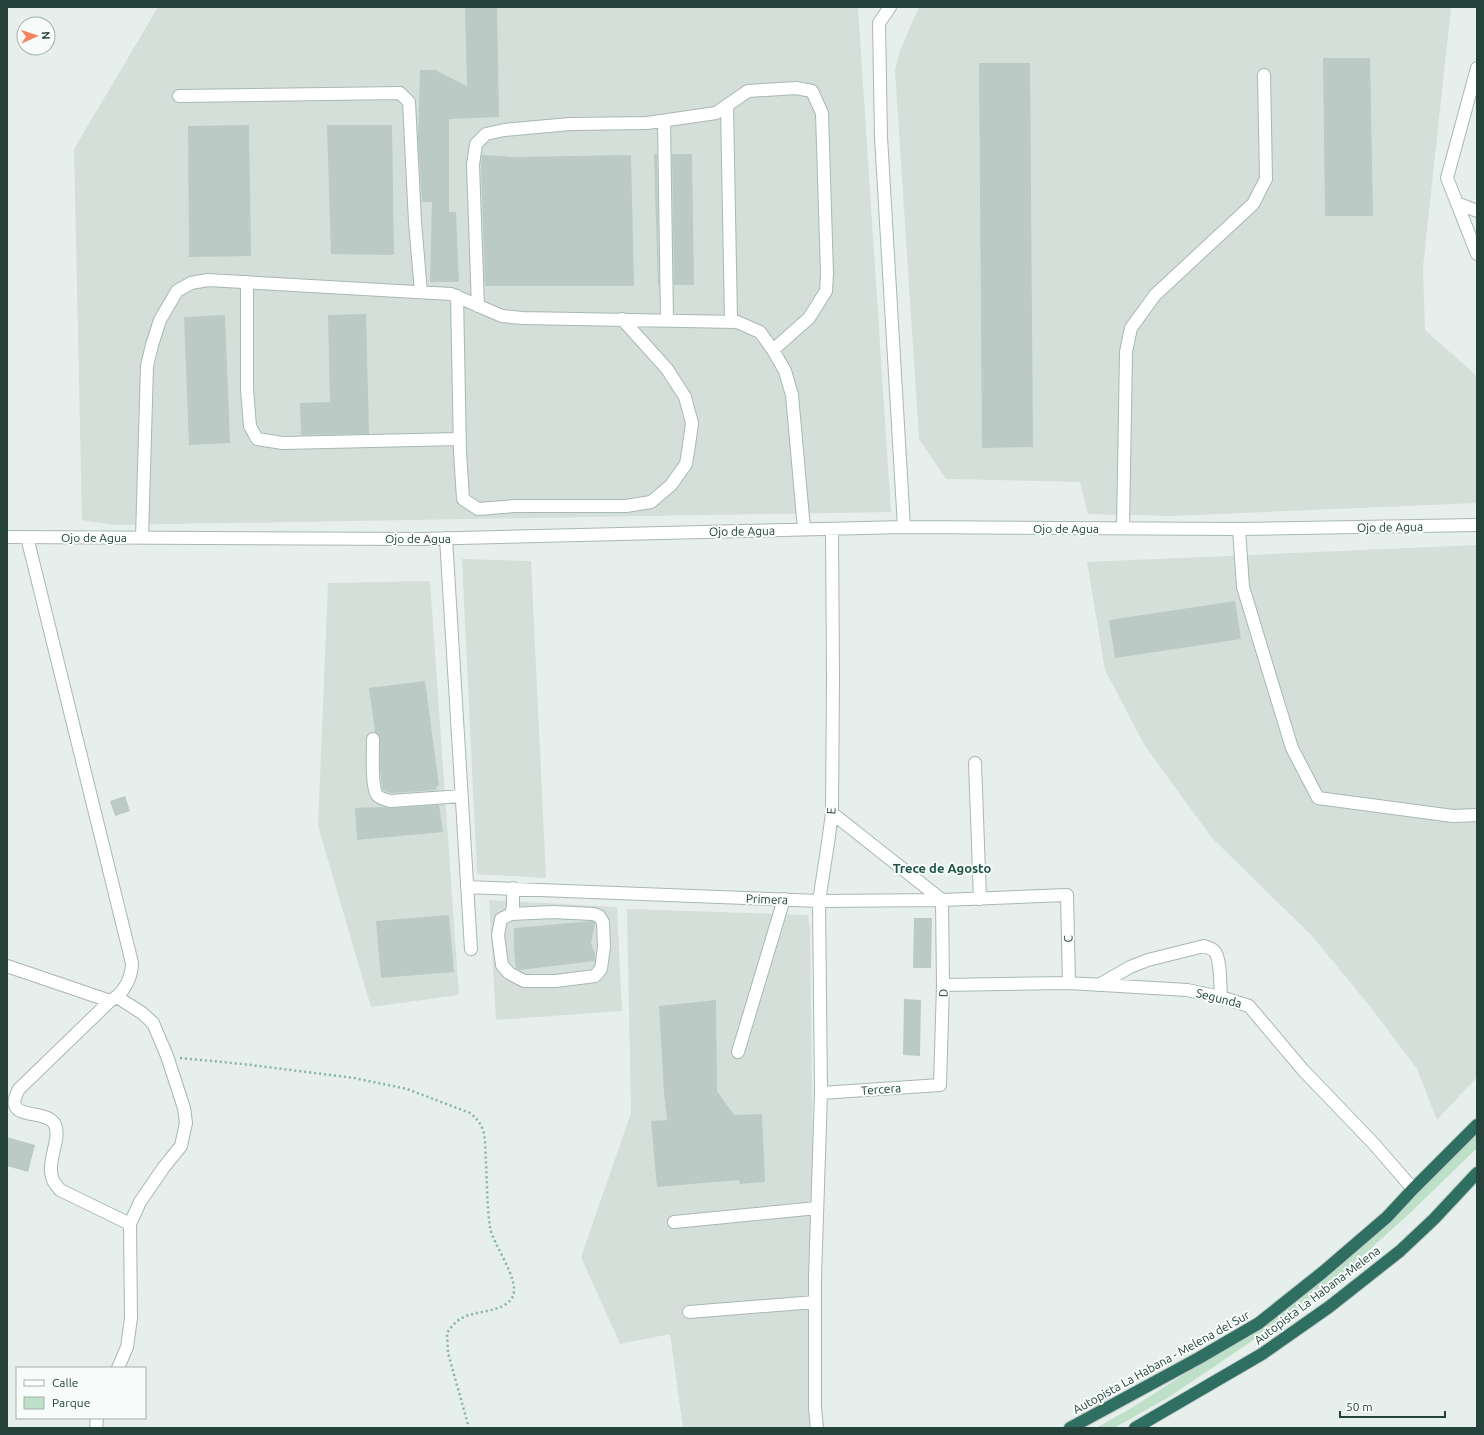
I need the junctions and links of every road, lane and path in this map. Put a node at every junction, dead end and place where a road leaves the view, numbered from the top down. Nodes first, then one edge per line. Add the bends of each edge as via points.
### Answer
1 (890, 7) edge
2 (1477, 68) edge
3 (1264, 75) dead end
4 (179, 96) dead end
5 (727, 106) junction
6 (664, 121) junction
7 (1457, 203) junction
8 (1477, 211) edge
9 (1477, 254) edge
10 (247, 282) junction
11 (421, 292) junction
12 (457, 296) junction
13 (478, 306) junction
14 (622, 319) junction
15 (667, 320) junction
16 (731, 322) junction
17 (773, 350) junction
18 (459, 439) junction
19 (1477, 525) edge
20 (904, 527) junction
21 (1123, 528) junction
22 (832, 529) junction
23 (1238, 529) junction
24 (804, 530) junction
25 (7, 536) edge
26 (27, 537) junction
27 (142, 538) junction
28 (446, 538) junction
29 (373, 739) dead end
30 (975, 763) dead end
31 (462, 796) junction
32 (832, 813) junction
33 (1477, 815) edge
34 (467, 887) junction
35 (513, 888) junction
36 (1067, 895) joint
37 (784, 899) junction
38 (980, 899) junction
39 (942, 900) junction
40 (819, 901) junction
41 (511, 914) junction
42 (471, 949) dead end
43 (7, 966) edge
44 (1069, 983) junction
45 (943, 985) junction
46 (1099, 985) junction
47 (1221, 997) junction
48 (114, 999) junction
49 (738, 1052) dead end
50 (167, 1056) junction
51 (940, 1085) joint
52 (821, 1093) junction
53 (1477, 1125) edge
54 (1477, 1173) edge
55 (1413, 1189) junction
56 (817, 1208) junction
57 (674, 1222) dead end
58 (130, 1224) junction
59 (815, 1302) junction
60 (688, 1312) dead end
61 (118, 1367) edge
62 (468, 1428) edge
63 (818, 1428) edge
64 (1070, 1428) edge
65 (1134, 1428) edge

1 - 20 street via 879,23 881,137
2 - 7 street via 1447,178
3 - 21 street via 1266,179 1253,204 1156,295 1131,328 1127,340
4 - 11 street via 400,93 410,102
5 - 6 street via 716,113
5 - 16 street
5 - 17 street via 748,91 796,88 812,91 822,114 826,291 809,318
6 - 13 street via 647,124 570,124 486,134 476,144 473,166
6 - 15 street
7 - 8 street
7 - 9 street
10 - 11 street
10 - 18 street via 248,396 250,426 257,439 283,443
10 - 27 street via 208,280 191,283 177,291 160,320 147,366
11 - 12 street
12 - 13 street
12 - 18 street
13 - 14 street via 502,316 522,318
14 - 15 street
14 - 18 street via 667,369 684,397 692,422 686,464 671,485 651,502 626,506 516,506 478,509 463,499
15 - 16 street
16 - 17 street via 760,332
17 - 24 street via 785,371 792,395
19 - 23 street, Ojo de Agua
20 - 21 street, Ojo de Agua
20 - 22 street, Ojo de Agua
21 - 23 street, Ojo de Agua
22 - 24 street, Ojo de Agua
22 - 32 street, E
23 - 33 street via 1243,587 1262,653 1292,748 1318,798 1453,816
24 - 28 street, Ojo de Agua
25 - 26 street, Ojo de Agua
26 - 27 street, Ojo de Agua
26 - 48 street via 132,963 132,972 127,983
27 - 28 street, Ojo de Agua
28 - 31 street
29 - 31 street via 374,787 377,795 391,801
30 - 38 street
31 - 34 street
32 - 39 street
32 - 40 street, E
34 - 35 street, Primera
34 - 42 street
35 - 37 street, Primera
35 - 41 street
36 - 38 street, Primera
36 - 44 street, C
37 - 40 street, Primera
37 - 49 street
38 - 39 street, Primera
39 - 40 street, Primera
39 - 45 street, D
40 - 52 street, E
41 - 41 street via 553,912 599,916 603,922 604,947 601,969 595,976 556,981 524,981 509,973 502,965 498,935 501,919
43 - 48 street
44 - 45 street, Segunda
44 - 46 street, Segunda
45 - 51 street, D
46 - 47 street, Segunda via 1187,990
46 - 47 street via 1148,960 1204,946 1211,948 1216,954
47 - 55 street, Segunda via 1250,1006 1303,1070
48 - 50 street via 142,1013 153,1023
48 - 58 street via 19,1089 15,1102 21,1112 42,1116 55,1125 56,1136 50,1166 53,1181 60,1190
50 - 58 street via 184,1108 186,1123 181,1146 140,1202
50 - 62 path via 346,1077 407,1089 470,1113 478,1120 485,1140 490,1229 510,1270 514,1290 507,1303 461,1318 447,1332 448,1353
51 - 52 street, Tercera
52 - 56 street, E
53 - 55 highway, Autopista La Habana - Melena del Sur
54 - 65 highway, Autopista La Habana-Melena via 1400,1250 1329,1307 1262,1354
55 - 64 highway, Autopista La Habana - Melena del Sur via 1387,1217 1324,1272 1259,1323
56 - 57 street
56 - 59 street, E
58 - 61 street via 131,1318 127,1347
59 - 60 street
59 - 63 street, E via 815,1408

